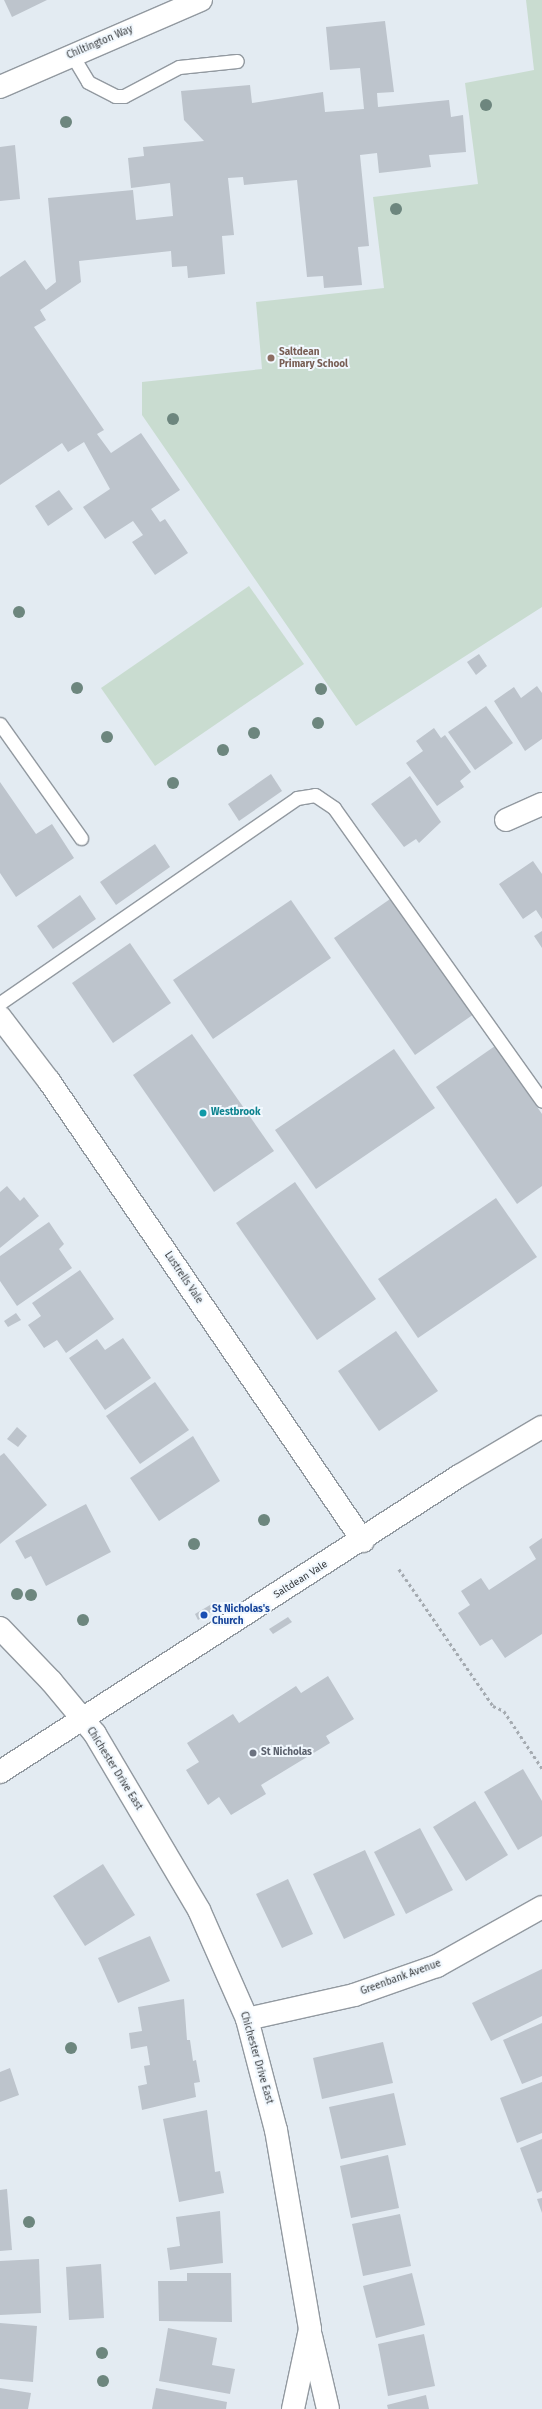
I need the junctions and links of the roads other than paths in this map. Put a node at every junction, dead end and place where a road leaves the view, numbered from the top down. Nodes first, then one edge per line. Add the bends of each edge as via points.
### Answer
1 (201, 0) edge
2 (72, 55) junction
3 (237, 61) dead end
4 (0, 87) edge
5 (0, 724) edge
6 (542, 804) edge
7 (506, 820) dead end
8 (81, 838) dead end
9 (0, 1003) edge
10 (0, 1017) edge
11 (542, 1101) edge
12 (542, 1427) edge
13 (363, 1541) junction
14 (0, 1628) edge
15 (82, 1720) junction
16 (0, 1772) edge
17 (542, 1907) edge
18 (247, 2019) junction
19 (310, 2329) junction
20 (293, 2409) edge
21 (328, 2409) edge

1 - 2 street, Chiltington Way
2 - 3 lane via 88,82 115,96 126,94 179,67
2 - 4 street, Chiltington Way
5 - 8 lane
6 - 7 street
9 - 11 lane via 297,798 315,795 334,808
10 - 13 street, Lustrells Vale via 49,1081
12 - 13 street, Saltdean Vale via 459,1476
13 - 15 street, Saltdean Vale
14 - 15 street, Chichester Drive East via 51,1681
15 - 16 street, Saltdean Vale
15 - 18 street, Chichester Drive East via 179,1874
17 - 18 street, Greenbank Avenue via 437,1966 354,1995
18 - 19 street, Chichester Drive East via 276,2130
19 - 20 street, Chichester Drive East
19 - 21 street

